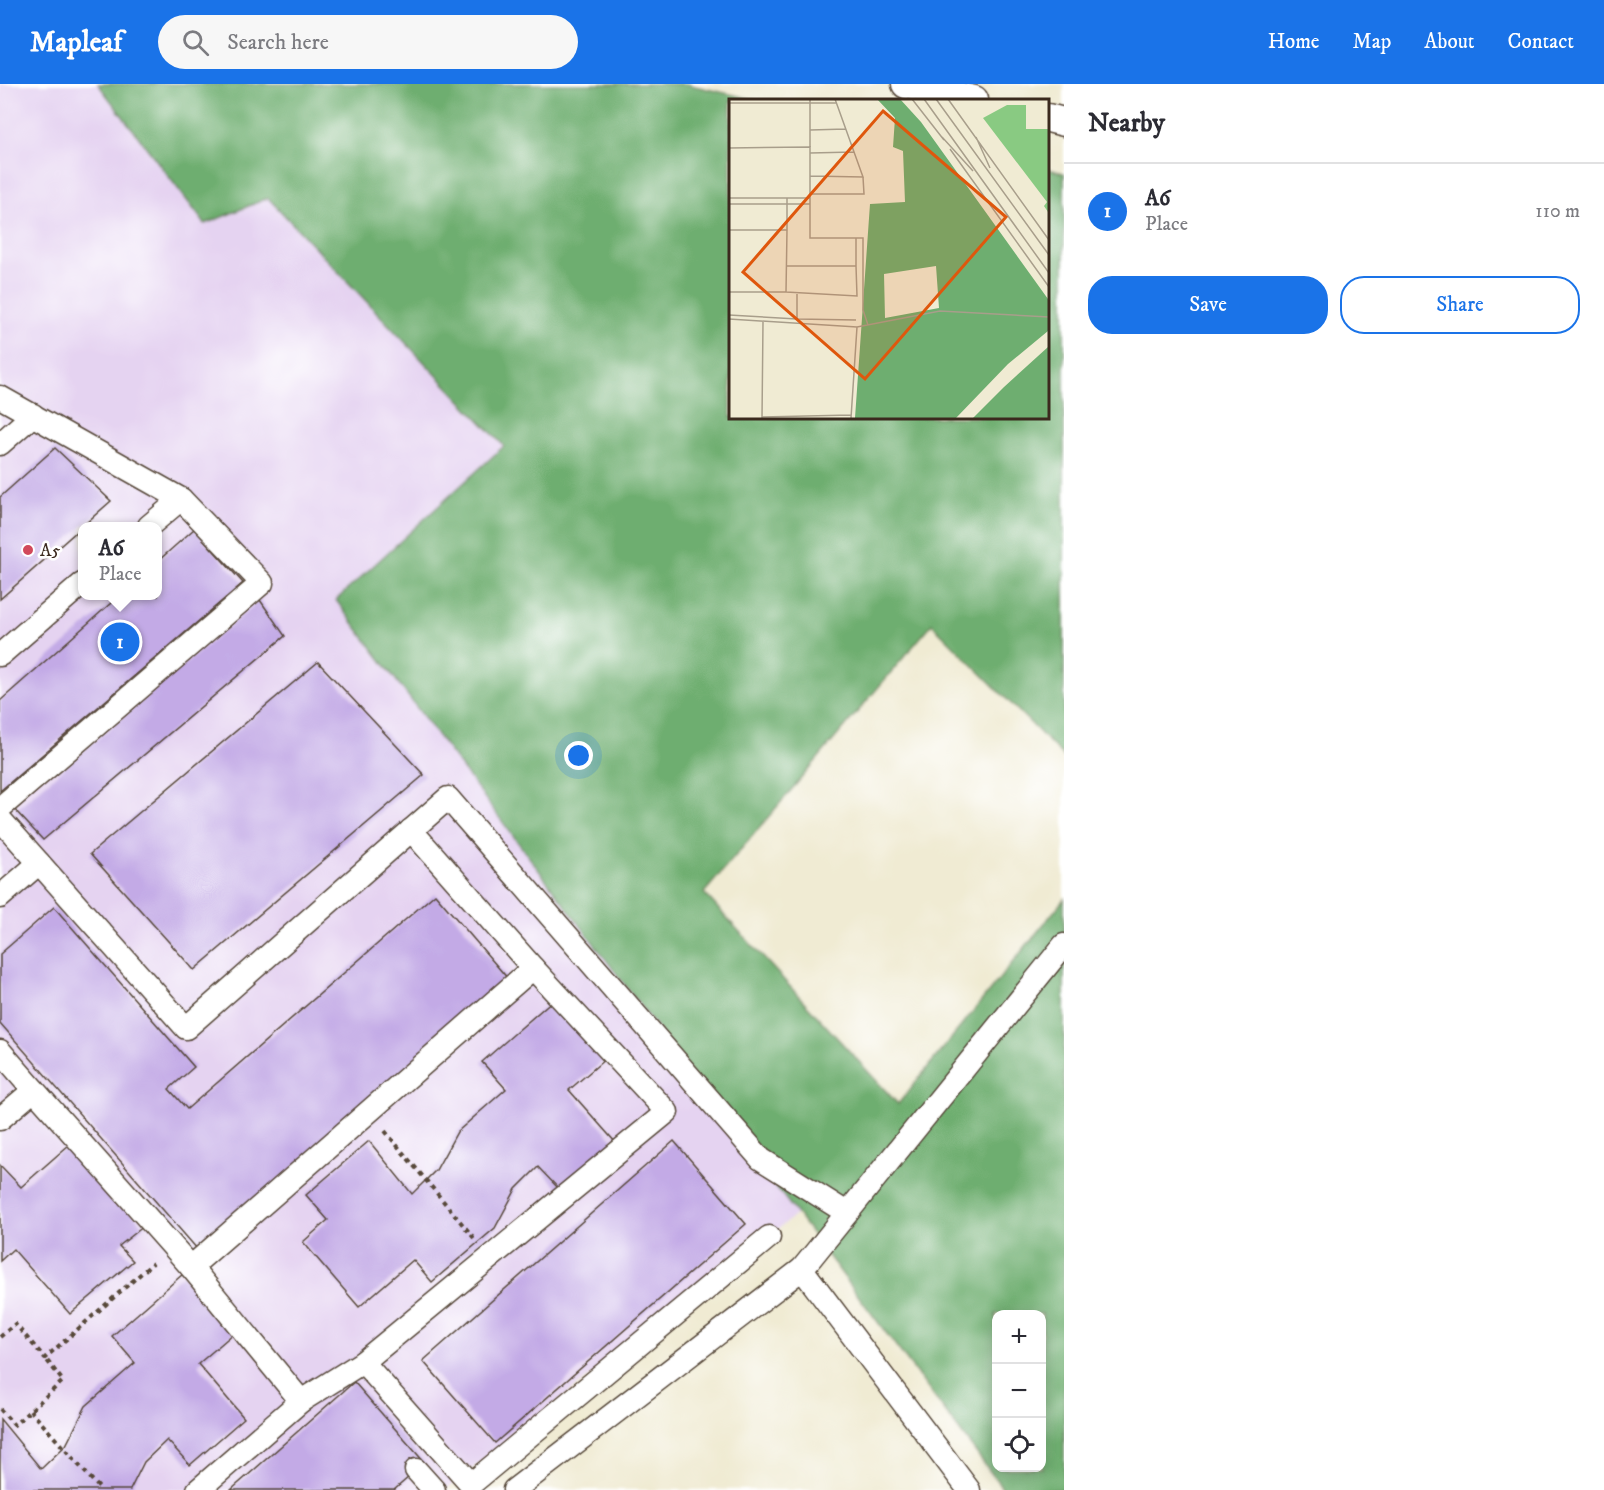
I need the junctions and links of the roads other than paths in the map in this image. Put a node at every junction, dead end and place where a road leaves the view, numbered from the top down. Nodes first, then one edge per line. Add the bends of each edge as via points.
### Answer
1 (906, 84) edge
2 (970, 99) edge
3 (1049, 118) edge
4 (1064, 122) edge
5 (0, 397) edge
6 (33, 415) junction
7 (0, 444) edge
8 (181, 499) junction
9 (154, 522) edge
10 (78, 587) edge
11 (0, 655) edge
12 (0, 808) edge
13 (411, 830) junction
14 (4, 833) edge
15 (39, 863) junction
16 (0, 897) edge
17 (1064, 945) edge
18 (533, 968) junction
19 (0, 1051) edge
20 (34, 1090) junction
21 (0, 1119) edge
22 (847, 1214) junction
23 (769, 1237) dead end
24 (191, 1267) junction
25 (802, 1269) junction
26 (363, 1362) junction
27 (301, 1401) junction
28 (416, 1470) dead end
29 (467, 1487) edge
30 (198, 1490) edge
31 (434, 1490) edge
32 (514, 1490) edge
33 (969, 1490) edge

1 - 2 street
3 - 4 street
5 - 6 street
6 - 7 street
6 - 8 street
8 - 9 street
8 - 12 street via 262,583
10 - 11 street
13 - 15 street via 186,1028
13 - 18 street
13 - 22 street via 448,798 761,1159
14 - 15 street
15 - 16 street
17 - 22 street
18 - 24 street
18 - 26 street via 667,1112
19 - 20 street
20 - 21 street
20 - 24 street
22 - 25 street
23 - 29 street
24 - 27 street
25 - 32 street
25 - 33 street
26 - 27 street
26 - 29 street
27 - 30 street
28 - 31 street

